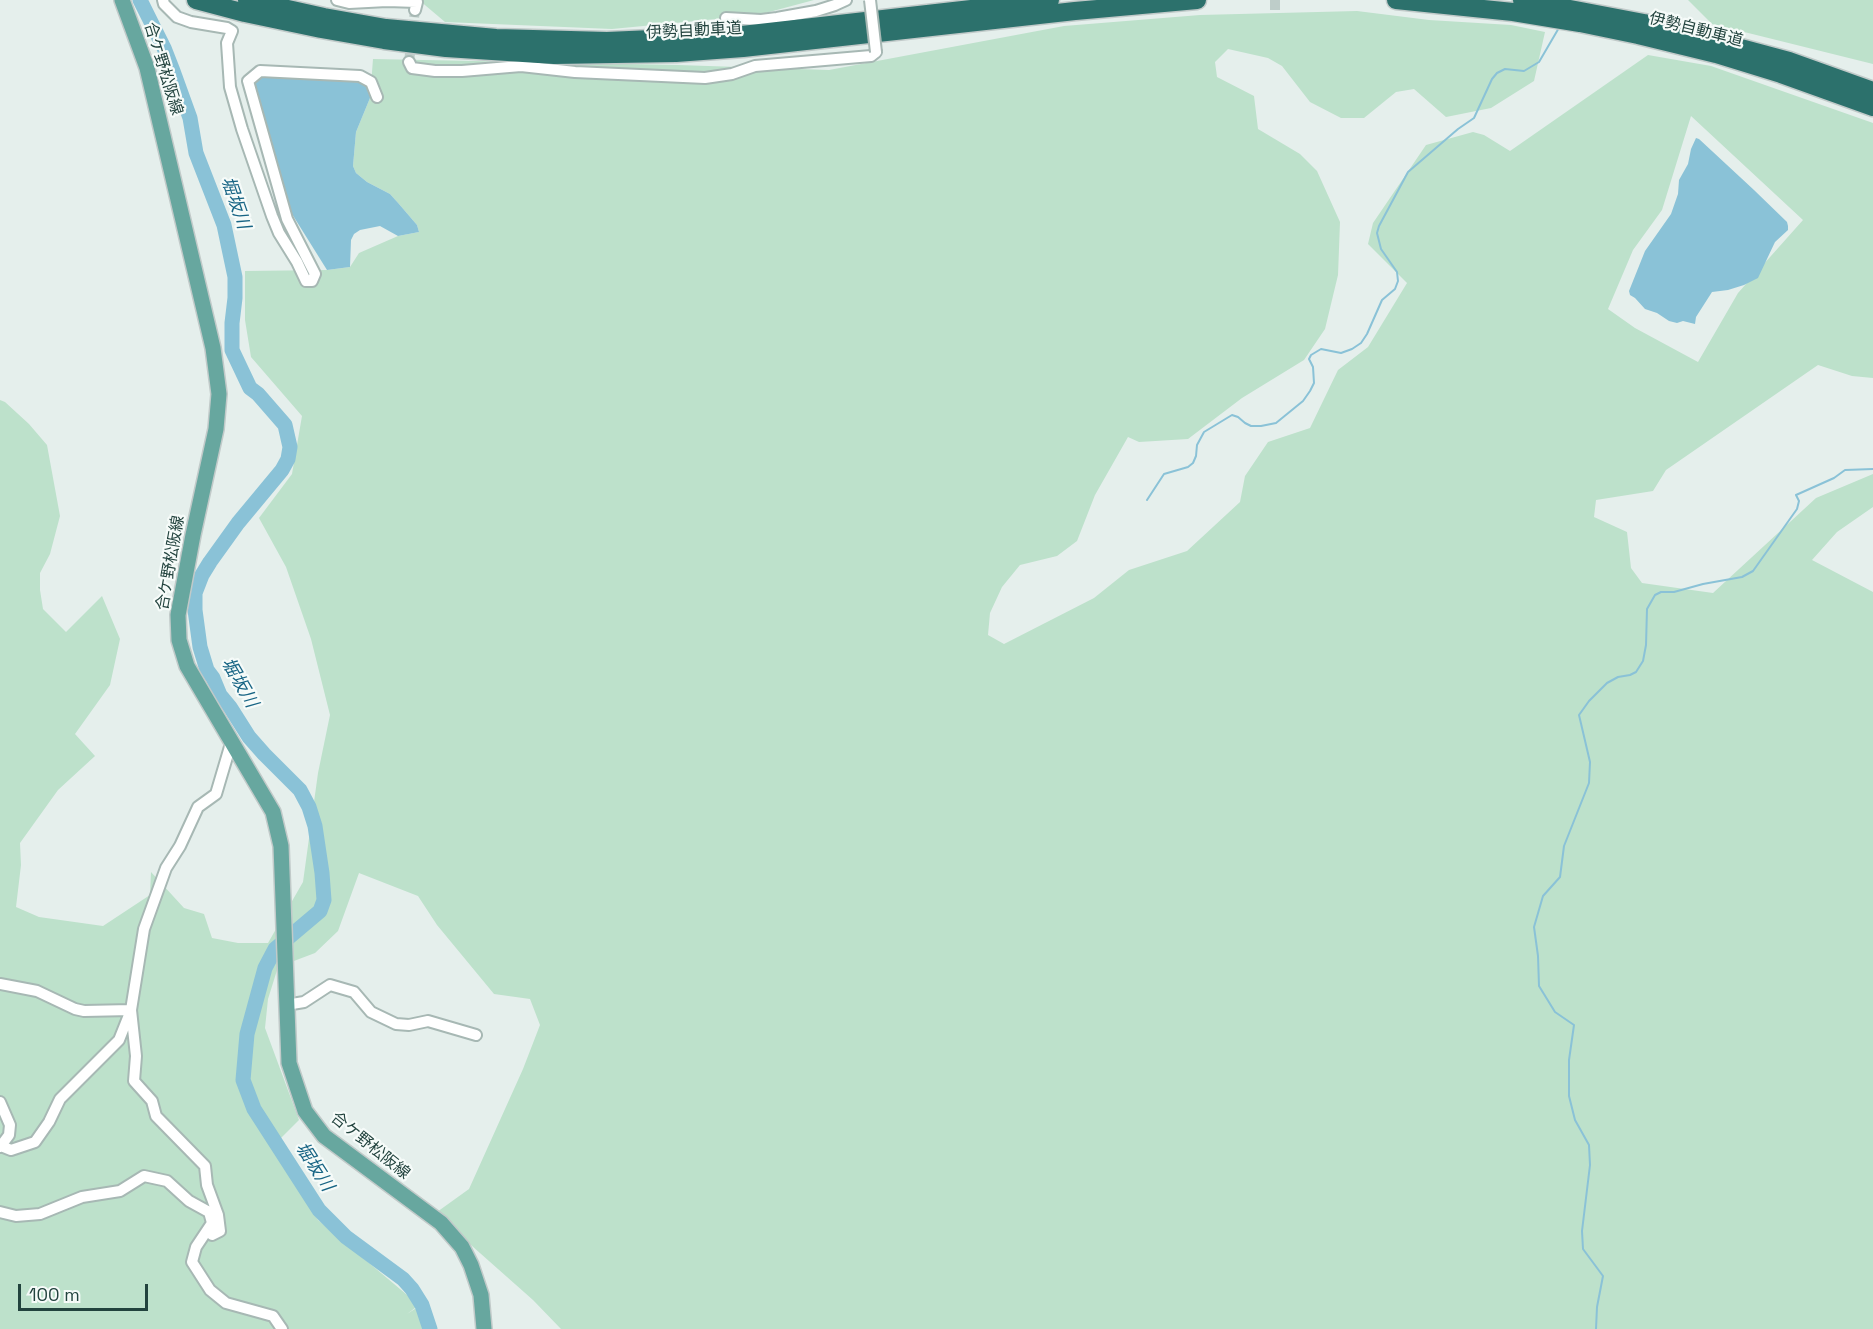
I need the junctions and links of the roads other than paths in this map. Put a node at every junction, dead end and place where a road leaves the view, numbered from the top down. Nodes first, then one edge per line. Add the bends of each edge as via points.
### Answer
1 (122, 0) edge
2 (163, 0) edge
3 (196, 0) edge
4 (247, 0) edge
5 (337, 0) edge
6 (846, 0) edge
7 (870, 0) edge
8 (1050, 0) edge
9 (1197, 0) edge
10 (1396, 0) edge
11 (1522, 0) edge
12 (416, 4) edge
13 (726, 18) dead end
14 (409, 62) dead end
15 (1873, 91) edge
16 (377, 97) dead end
17 (1873, 107) edge
18 (232, 740) junction
19 (0, 984) edge
20 (286, 1005) junction
21 (131, 1010) junction
22 (476, 1035) dead end
23 (0, 1102) edge
24 (1, 1146) edge
25 (0, 1212) edge
26 (212, 1223) junction
27 (282, 1329) edge
28 (484, 1329) edge

1 - 18 main road, 合ケ野松阪線 via 147,68 213,348 219,394 216,429 178,615 179,640 187,666
2 - 16 street via 177,17 232,31 226,43 230,87 241,127 279,234 306,281 312,281 315,274 287,219 248,81 260,71 360,76 371,82
3 - 9 highway, 伊勢自動車道 via 384,40 495,52 607,55 743,48
4 - 8 highway, 伊勢自動車道 via 386,27 496,38 597,41 742,35
5 - 12 street
6 - 13 street via 777,18
7 - 14 street, bridge via 876,52 871,56 755,66 705,78 521,66 435,71 412,68
10 - 17 highway, 伊勢自動車道 via 1513,12 1638,35 1716,54
11 - 15 highway, 伊勢自動車道 via 1634,20 1789,62
18 - 20 main road, 合ケ野松阪線 via 273,812 281,846
18 - 21 street via 216,794 198,807 166,868 144,929
19 - 21 street via 37,991 84,1011
20 - 22 street via 304,1002 330,986 354,992 371,1012 396,1024 429,1021
20 - 28 main road, 合ケ野松阪線 via 289,1063 305,1111 324,1136 441,1224 462,1247 481,1295
21 - 24 street via 118,1040 60,1098 36,1142 11,1150
21 - 26 street via 136,1056 134,1081 152,1101 156,1116 205,1166 220,1231 212,1235
23 - 24 street via 10,1125 9,1135
25 - 26 street via 40,1215 82,1197 120,1191 144,1176 167,1180 189,1202 208,1212
26 - 27 street via 196,1247 192,1262 210,1290 226,1303 273,1316

